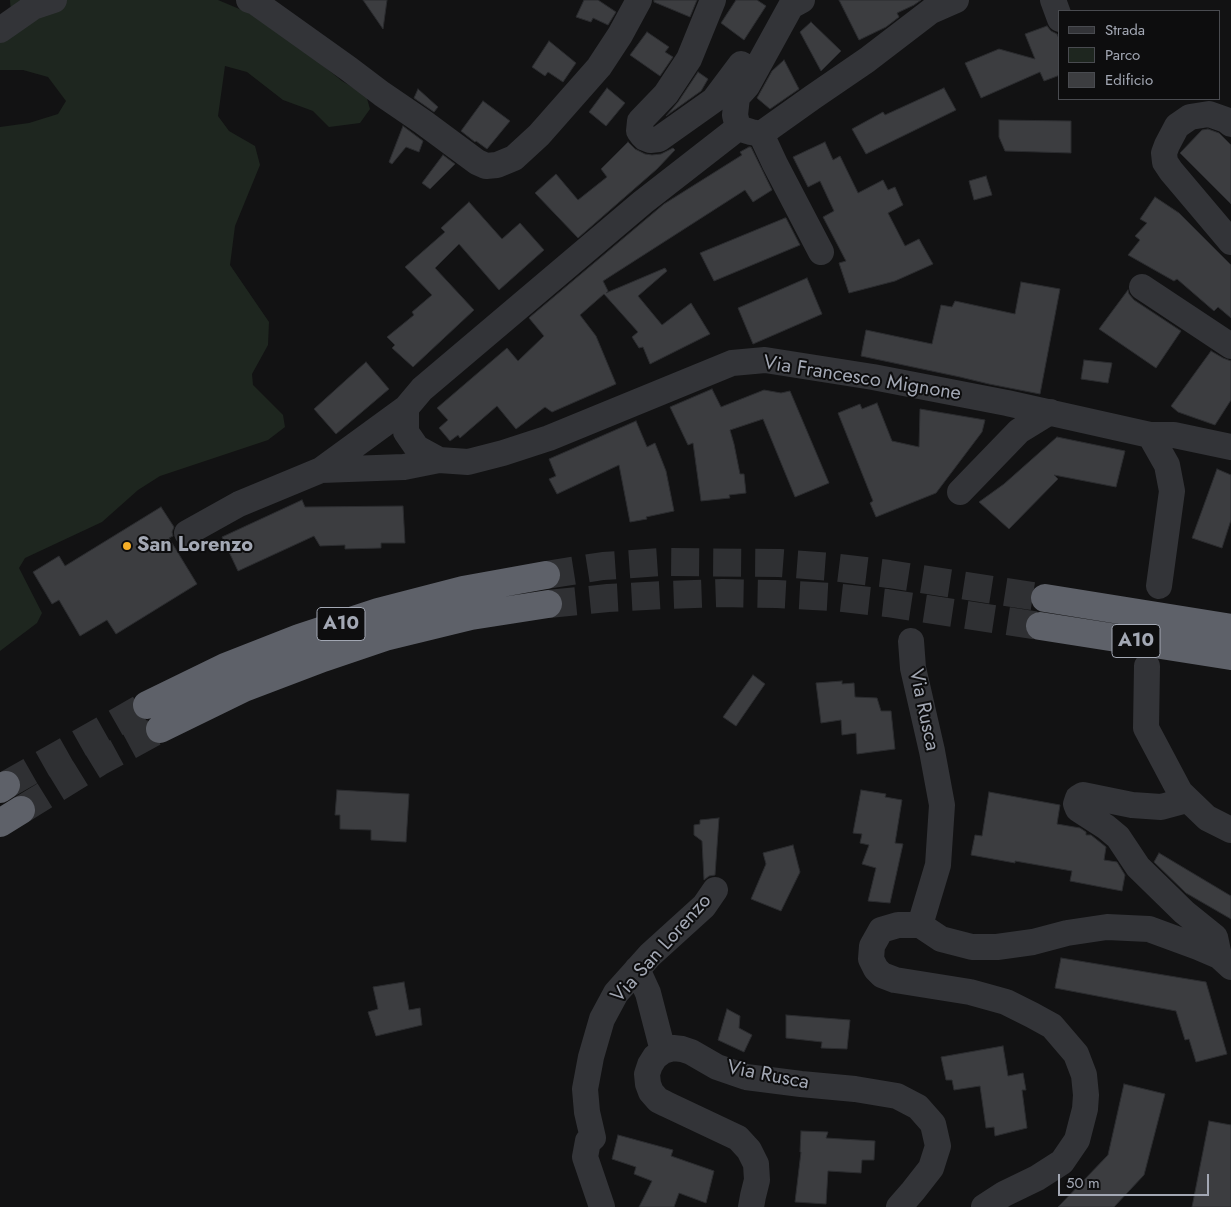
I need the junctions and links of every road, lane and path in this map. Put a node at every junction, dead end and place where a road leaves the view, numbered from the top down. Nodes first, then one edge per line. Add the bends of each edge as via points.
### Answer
1 (54, 0) edge
2 (249, 0) edge
3 (638, 0) edge
4 (713, 0) edge
5 (956, 0) edge
6 (1053, 0) edge
7 (795, 2) edge
8 (1058, 14) edge
9 (0, 30) edge
10 (776, 33) junction
11 (1231, 124) edge
12 (750, 131) junction
13 (1231, 242) edge
14 (821, 252) dead end
15 (1142, 287) dead end
16 (1231, 346) edge
17 (406, 408) junction
18 (1050, 412) junction
19 (1150, 435) junction
20 (1231, 447) edge
21 (439, 460) junction
22 (321, 470) junction
23 (960, 492) dead end
24 (187, 533) dead end
25 (546, 575) tunnel mouth
26 (1159, 586) dead end
27 (1045, 598) tunnel mouth
28 (548, 604) tunnel mouth
29 (1040, 626) tunnel mouth
30 (1231, 628) edge
31 (911, 641) dead end
32 (1231, 656) edge
33 (1147, 666) dead end
34 (147, 705) tunnel mouth
35 (160, 729) tunnel mouth
36 (1187, 800) junction
37 (1231, 830) edge
38 (715, 890) dead end
39 (920, 925) junction
40 (1225, 961) edge
41 (637, 969) junction
42 (663, 1051) junction
43 (602, 1207) edge
44 (751, 1207) edge
45 (899, 1207) edge
46 (984, 1207) edge

1 - 9 street via 33,7
2 - 3 street via 486,166 514,158 539,135 593,73 620,35
4 - 10 street via 689,59 666,94 640,121 639,131 645,138 659,139 714,100 754,46
5 - 12 street, Via Francesco Mignone via 931,12 813,97
6 - 8 street
7 - 10 street
10 - 12 street via 738,97 735,116
11 - 13 street via 1209,114 1190,117 1177,126 1164,153 1171,171
12 - 14 street via 775,164
12 - 17 street, Via Francesco Mignone via 643,202 422,389
15 - 16 street
17 - 21 street, Via Francesco Mignone via 406,432 418,448
17 - 22 street, Via Francesco Mignone
18 - 19 street, Via Francesco Mignone
18 - 21 street, Via Francesco Mignone via 765,360 732,363 550,438 468,462
18 - 23 street via 1019,431
19 - 20 street, Via Francesco Mignone via 1174,435
19 - 26 street via 1167,464 1172,491
21 - 22 street, Via Francesco Mignone via 404,466
22 - 24 street, Via Francesco Mignone via 239,504
25 - 34 highway, A10 via 378,612 225,667
27 - 30 highway, A10
28 - 35 highway, A10 via 471,616 386,636 244,688
29 - 32 highway, A10
31 - 39 street, Via Rusca via 913,668 942,805 938,865
33 - 36 street via 1146,728
36 - 37 street via 1206,818
36 - 40 street via 1161,807 1083,795 1076,804 1078,809 1118,837 1138,867 1214,937
38 - 41 street, Via San Lorenzo via 704,906
39 - 40 street via 941,939 972,947 1033,942 1107,927 1149,929 1198,946
39 - 46 street via 898,925 882,930 872,946 871,960 882,975 970,992 1006,1002 1032,1014 1052,1026 1076,1054 1084,1075 1085,1109 1077,1140 1062,1162
41 - 42 street via 648,993
41 - 43 street, Via San Lorenzo via 616,993 602,1019 590,1057 585,1090 593,1138 588,1141 585,1157
42 - 44 street via 655,1056 647,1074 651,1092 658,1100 738,1138 749,1150 756,1164 757,1180
42 - 45 street, Via Rusca via 682,1049 746,1077 897,1096 918,1107 933,1124 938,1146 931,1168

